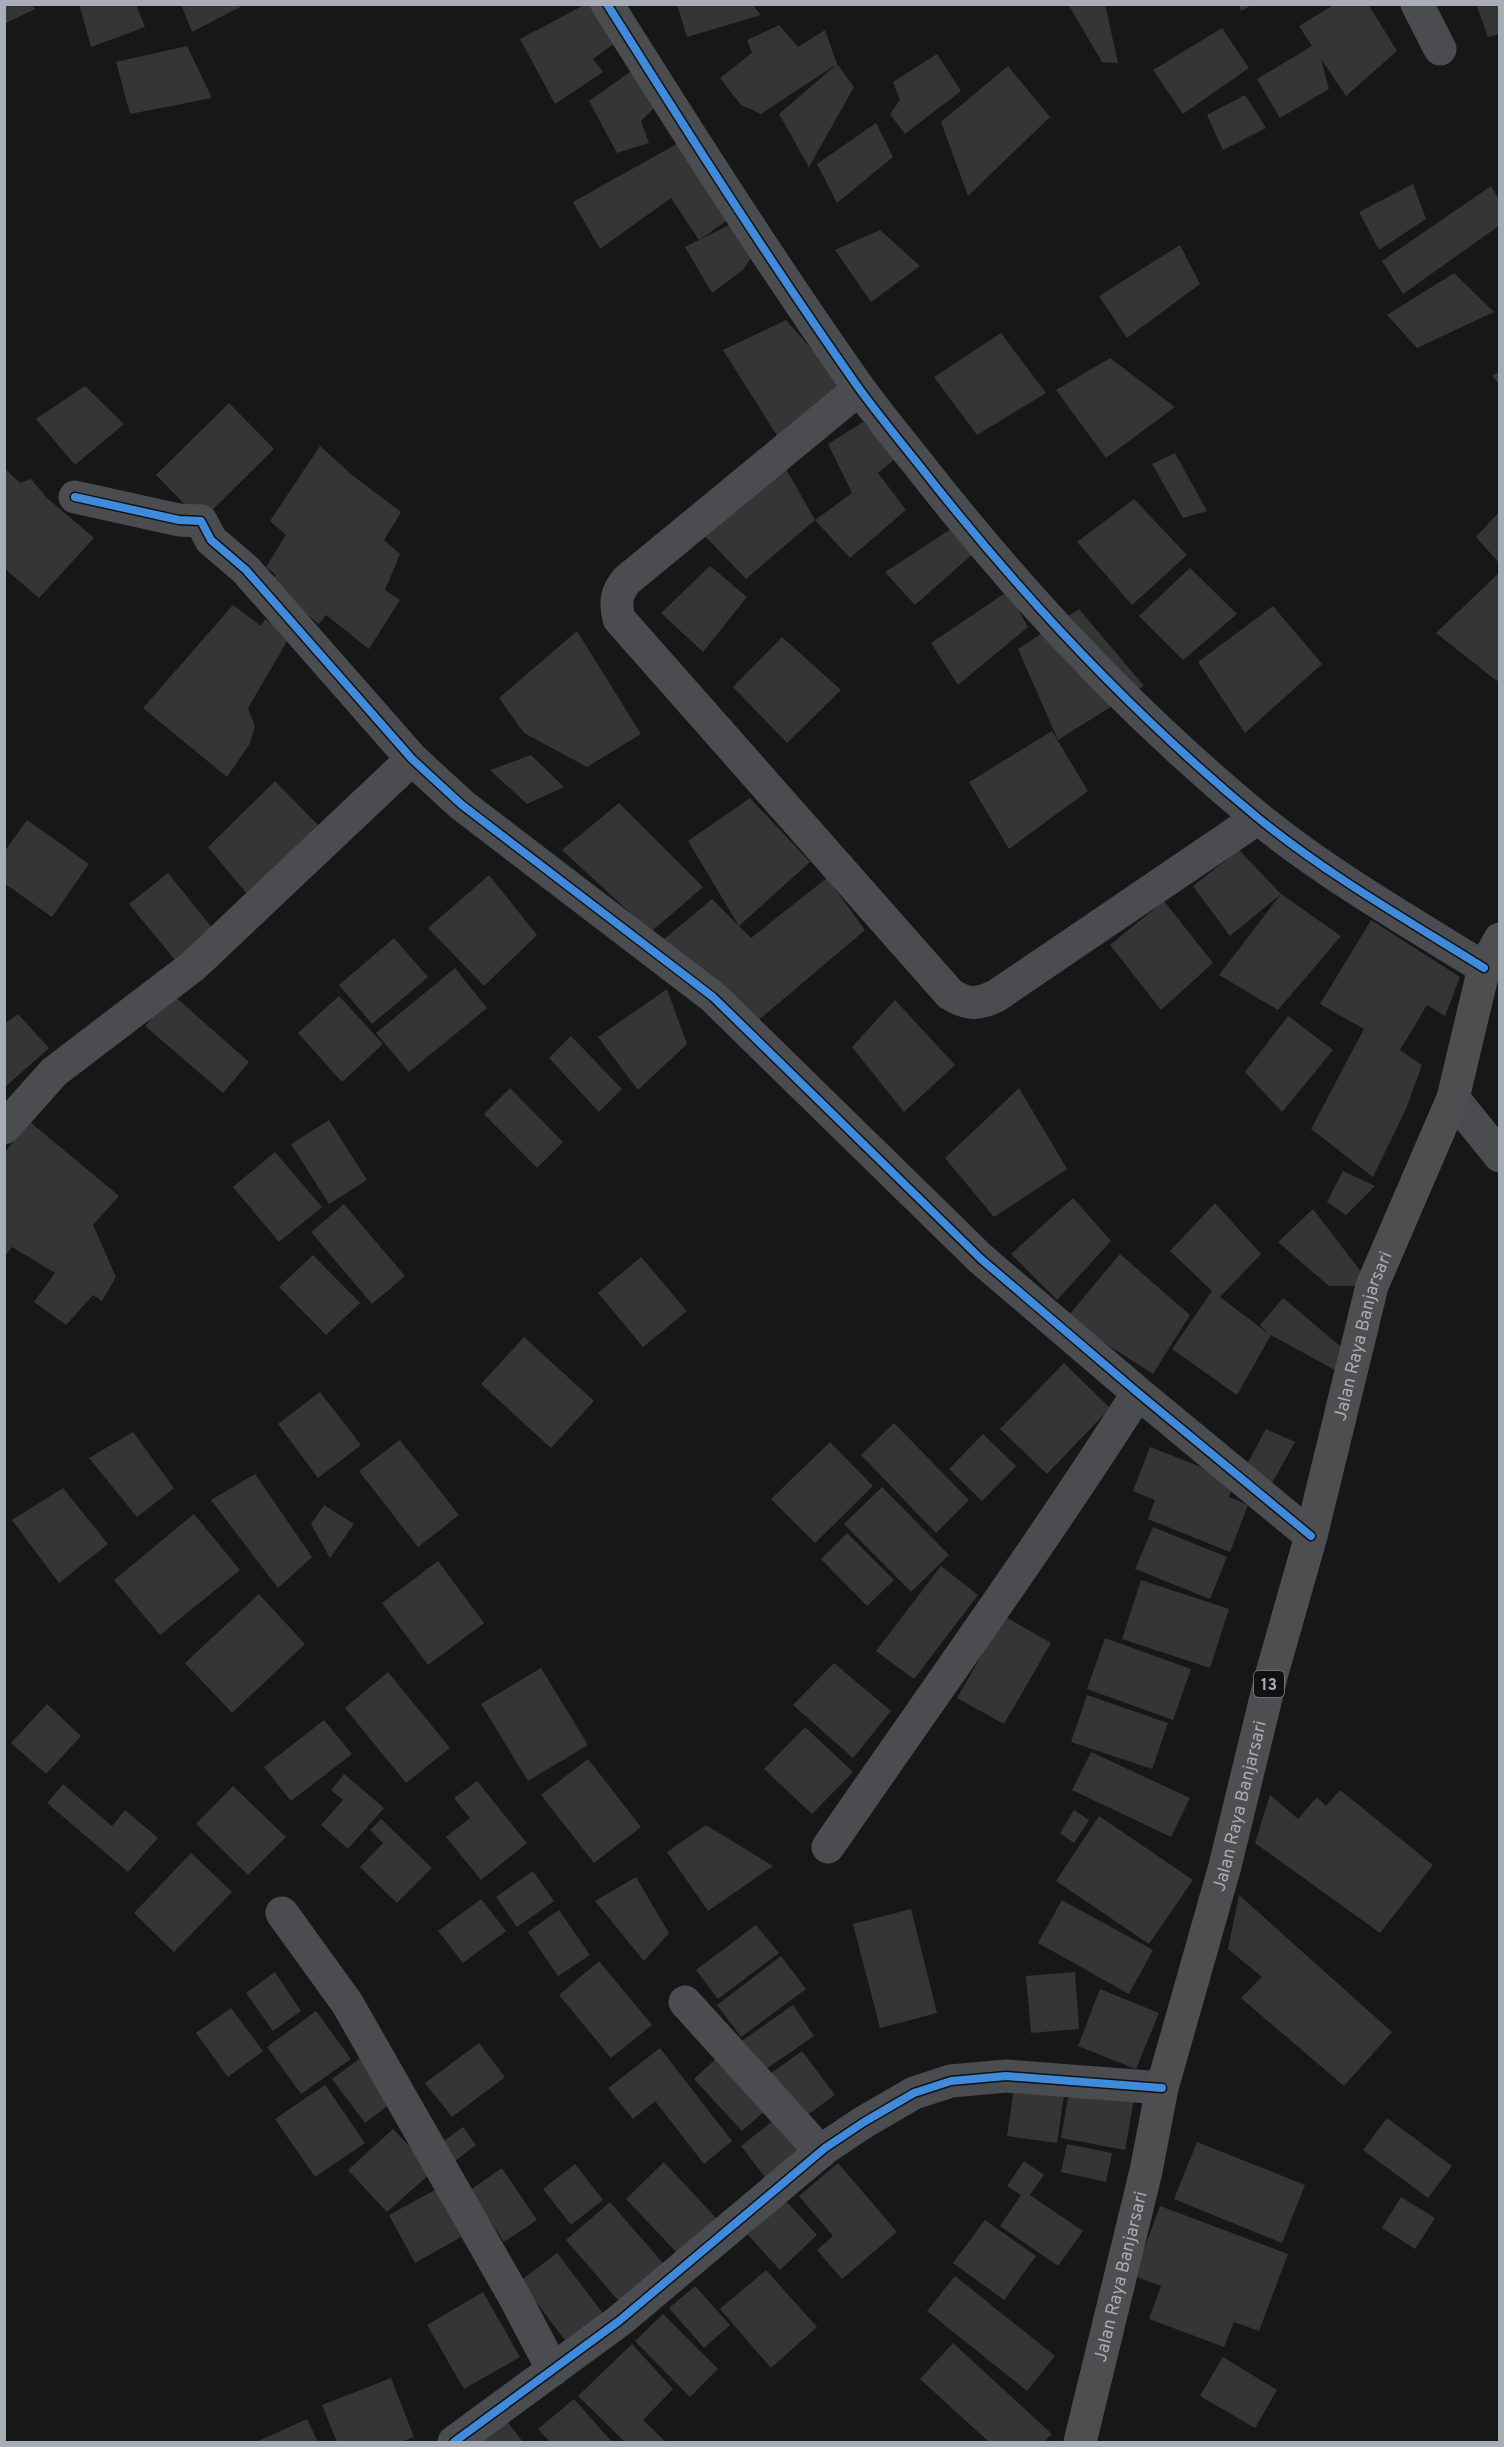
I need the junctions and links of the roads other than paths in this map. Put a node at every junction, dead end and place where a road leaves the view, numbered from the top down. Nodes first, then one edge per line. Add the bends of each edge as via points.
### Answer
1 (607, 4) edge
2 (1417, 4) edge
3 (1440, 49) dead end
4 (859, 389) junction
5 (75, 497) dead end
6 (412, 759) junction
7 (1258, 818) junction
8 (1500, 939) edge
9 (1484, 968) junction
10 (1453, 1098) junction
11 (4, 1128) edge
12 (1500, 1156) edge
13 (1138, 1393) junction
14 (1311, 1536) junction
15 (828, 1847) dead end
16 (282, 1913) dead end
17 (685, 2002) dead end
18 (1162, 2088) junction
19 (821, 2152) junction
20 (553, 2370) junction
21 (454, 2442) edge
22 (1080, 2442) edge

1 - 4 street via 718,182
2 - 3 street
4 - 7 street via 972,532 1096,670
4 - 7 street via 627,580 615,603 619,619 950,994 965,1003 979,1004 996,996
5 - 6 street via 179,520 201,521 210,540 246,570
6 - 11 street via 210,951 54,1072
6 - 13 street via 462,805 713,997 957,1237
7 - 9 street via 1324,868
8 - 9 highway, Jalan Raya Banjarsari / 13
9 - 10 highway, Jalan Raya Banjarsari / 13
10 - 12 street
10 - 14 highway, Jalan Raya Banjarsari / 13 via 1372,1286
13 - 14 street
13 - 15 street via 1018,1576
14 - 18 highway, Jalan Raya Banjarsari / 13 via 1272,1673 1226,1866
16 - 20 street via 347,2003
17 - 19 street
18 - 19 street via 1006,2076 951,2080 914,2093
18 - 22 highway, Jalan Raya Banjarsari / 13 via 1146,2171
19 - 20 street via 619,2321
20 - 21 street

